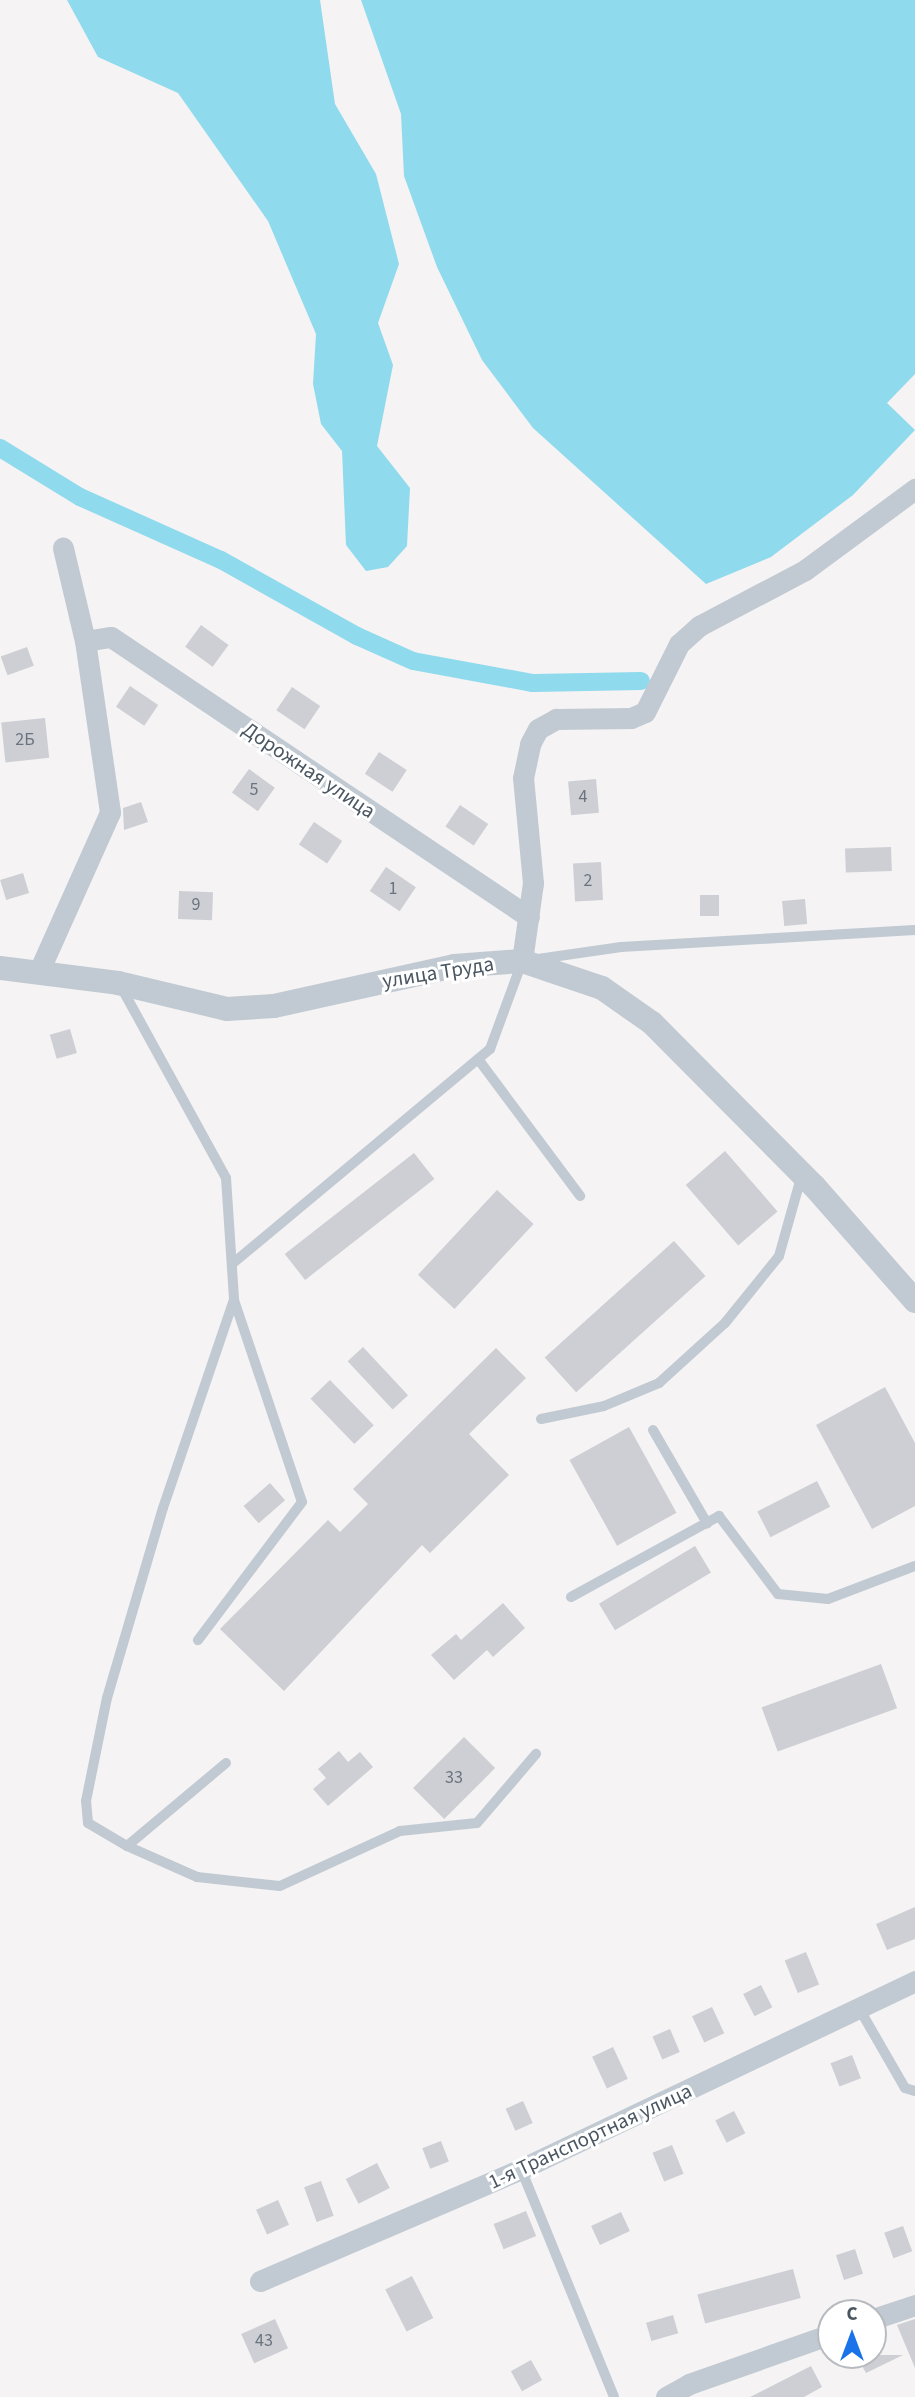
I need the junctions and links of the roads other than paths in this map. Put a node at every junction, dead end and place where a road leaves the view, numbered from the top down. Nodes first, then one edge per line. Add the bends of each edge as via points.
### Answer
1 (915, 489) edge
2 (63, 548) dead end
3 (85, 640) junction
4 (529, 917) junction
5 (915, 930) edge
6 (522, 961) junction
7 (0, 968) edge
8 (39, 971) junction
9 (118, 983) junction
10 (478, 1059) junction
11 (802, 1174) junction
12 (580, 1196) dead end
13 (232, 1264) junction
14 (234, 1300) junction
15 (915, 1301) edge
16 (541, 1419) dead end
17 (653, 1430) dead end
18 (707, 1523) junction
19 (915, 1566) edge
20 (571, 1597) dead end
21 (198, 1640) dead end
22 (536, 1754) dead end
23 (226, 1763) dead end
24 (127, 1846) junction
25 (915, 1981) edge
26 (860, 2010) junction
27 (915, 2091) edge
28 (521, 2169) junction
29 (260, 2281) dead end
30 (915, 2305) edge
31 (887, 2314) edge
32 (817, 2339) edge
33 (614, 2397) edge
34 (666, 2397) edge

1 - 4 street via 805,570 699,626 679,644 646,712 631,718 556,719 538,729 523,778 533,883
2 - 3 street
3 - 4 street, Дорожная улица via 110,636
3 - 8 street via 110,812
4 - 6 street
5 - 6 lane via 621,947
6 - 9 street, улица Труда via 453,965 274,1006 227,1009
6 - 10 lane via 490,1049
6 - 11 street, улица Труда via 602,988 652,1023
7 - 8 street, улица Труда
8 - 9 street, улица Труда
9 - 13 lane via 226,1178
10 - 12 lane
10 - 13 lane
11 - 15 street, улица Труда
11 - 16 lane via 779,1256 716,1331 659,1383 604,1406
13 - 14 lane
14 - 21 lane via 302,1502
14 - 24 lane via 163,1508 107,1698 86,1801 88,1823
17 - 18 lane
18 - 19 lane via 719,1516 778,1594 828,1600
18 - 20 lane
22 - 24 lane via 477,1823 400,1831 280,1886 197,1877
23 - 24 lane
25 - 26 street, 1-я Транспортная улица
26 - 27 lane via 905,2088
26 - 28 street, 1-я Транспортная улица
28 - 29 street, 1-я Транспортная улица
28 - 33 lane
30 - 31 street
32 - 34 street via 689,2384

